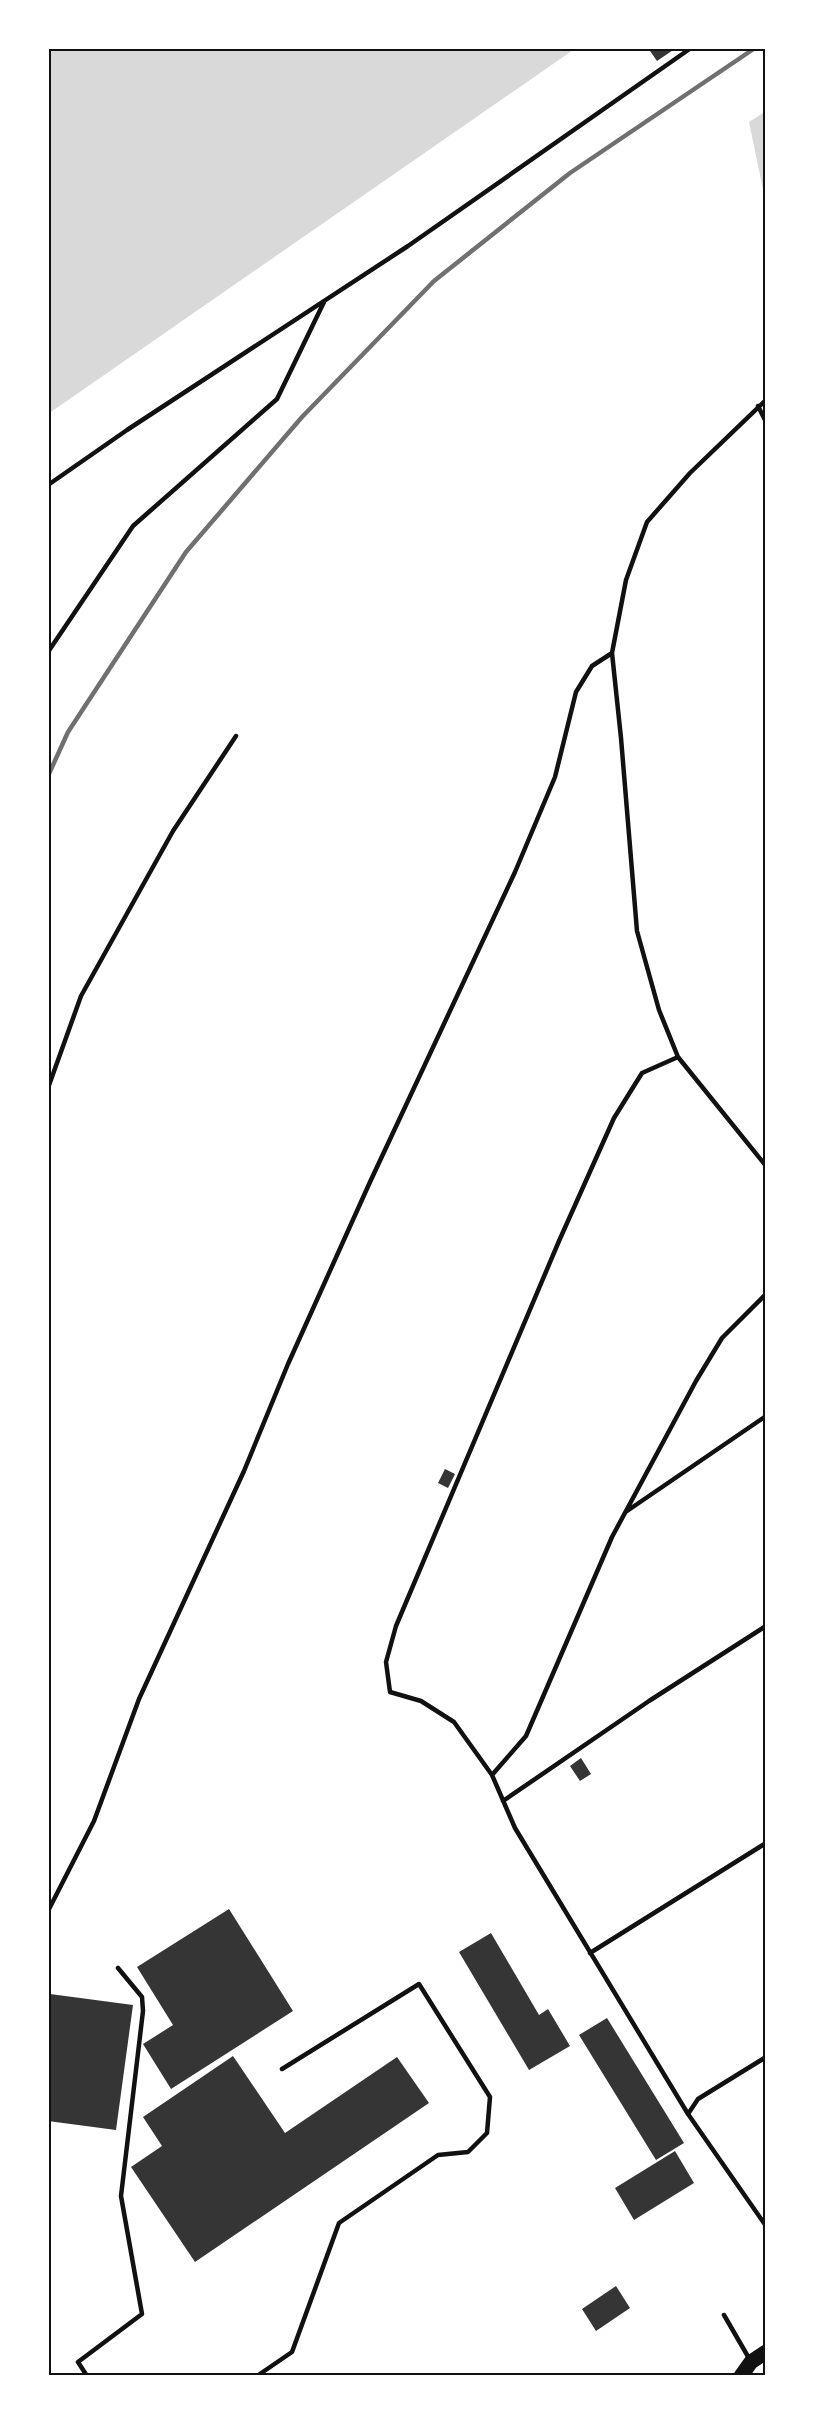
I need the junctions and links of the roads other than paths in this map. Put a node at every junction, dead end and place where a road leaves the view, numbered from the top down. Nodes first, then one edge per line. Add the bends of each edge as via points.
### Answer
1 (691, 48) edge
2 (326, 300) junction
3 (766, 400) edge
4 (758, 406) junction
5 (766, 422) edge
6 (48, 485) edge
7 (48, 652) edge
8 (612, 653) junction
9 (236, 736) dead end
10 (678, 1057) junction
11 (48, 1088) edge
12 (766, 1166) edge
13 (766, 1294) edge
14 (766, 1416) edge
15 (626, 1512) junction
16 (766, 1626) edge
17 (492, 1775) junction
18 (503, 1801) junction
19 (766, 1843) edge
20 (48, 1911) edge
21 (590, 1953) junction
22 (118, 1968) dead end
23 (766, 2057) edge
24 (282, 2069) dead end
25 (688, 2114) junction
26 (766, 2226) edge
27 (724, 2315) dead end
28 (766, 2352) edge
29 (752, 2362) junction
30 (87, 2376) edge
31 (257, 2376) edge
32 (741, 2376) edge

1 - 2 lane
2 - 6 lane
2 - 7 lane via 277,399 133,526
3 - 4 lane
4 - 5 lane
4 - 8 lane via 647,522 626,580
8 - 10 lane via 637,931 659,1010
8 - 20 lane via 591,666 576,692 555,777 515,873 355,1214 139,1700 94,1821
9 - 11 lane via 173,831 81,996
10 - 12 lane
10 - 17 lane via 642,1073 614,1118 396,1626 386,1662 390,1692 421,1701 454,1722
13 - 15 lane via 722,1338
14 - 15 lane
15 - 17 lane via 526,1736
16 - 18 lane
17 - 18 lane
18 - 21 lane
19 - 21 lane
21 - 25 lane
22 - 30 lane via 142,1997 121,2196 142,2314 78,2362
23 - 25 lane via 698,2099
24 - 31 lane via 419,1984 490,2097 487,2133 468,2152 438,2155 339,2223 292,2352
25 - 26 lane
27 - 29 lane
28 - 29 main road
29 - 32 main road

